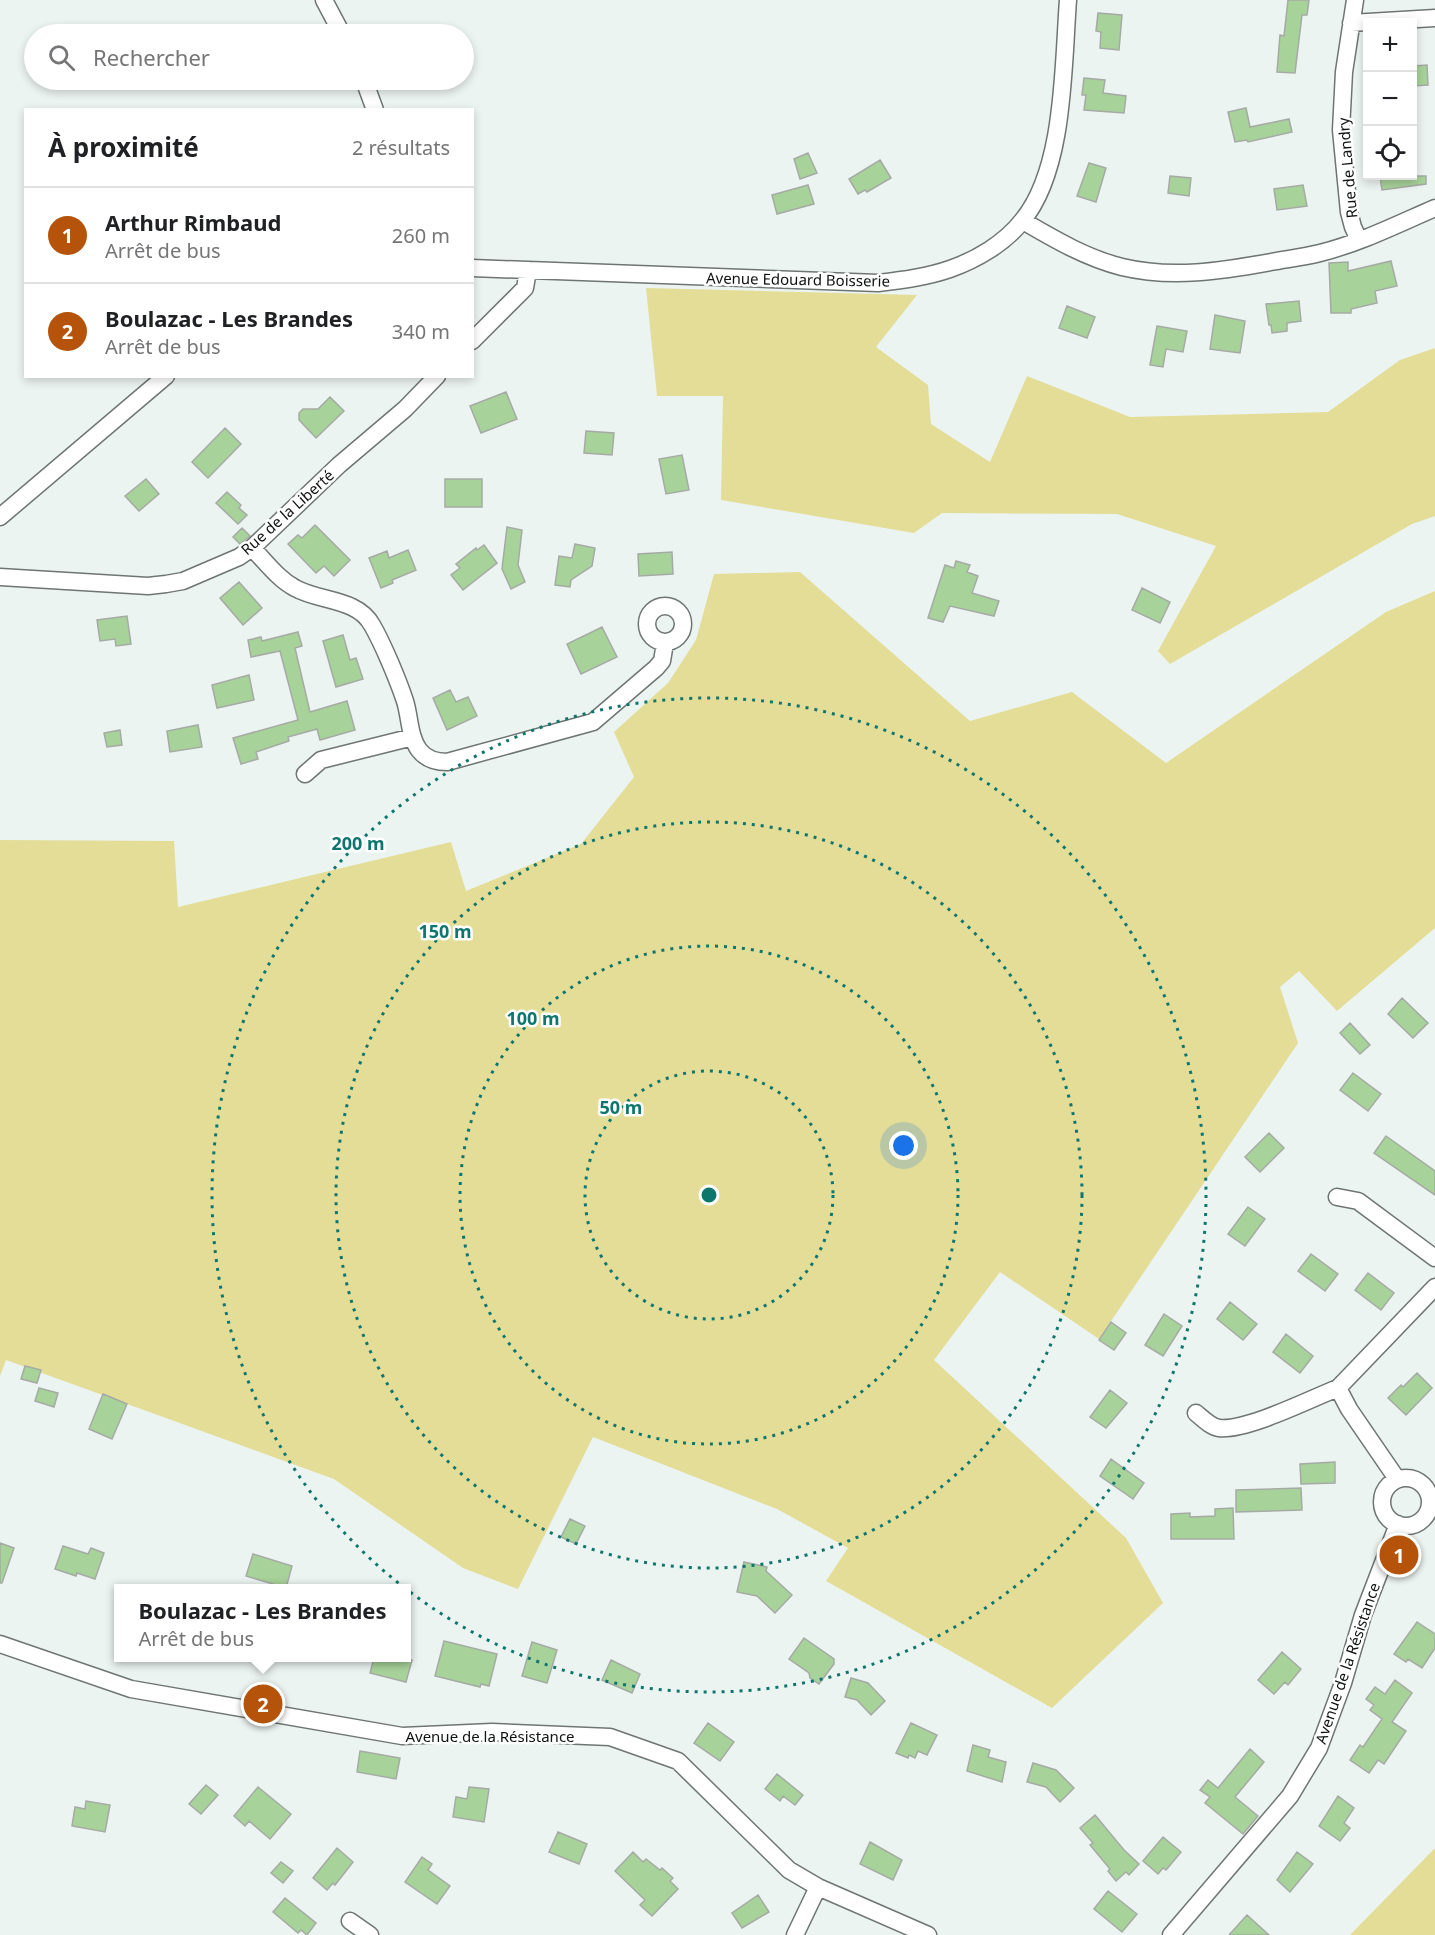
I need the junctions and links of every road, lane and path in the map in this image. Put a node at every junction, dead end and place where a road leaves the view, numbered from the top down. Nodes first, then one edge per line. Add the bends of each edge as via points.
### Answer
1 (324, 0) edge
2 (1068, 0) edge
3 (1355, 0) edge
4 (1435, 18) edge
5 (1351, 23) junction
6 (337, 24) edge
7 (368, 90) edge
8 (374, 108) edge
9 (1435, 208) edge
10 (1023, 221) junction
11 (1359, 240) junction
12 (474, 268) edge
13 (528, 270) junction
14 (474, 339) edge
15 (164, 378) edge
16 (435, 378) edge
17 (0, 517) edge
18 (252, 548) junction
19 (0, 577) edge
20 (665, 643) dead end
21 (413, 737) junction
22 (305, 774) dead end
23 (1337, 1197) dead end
24 (1435, 1258) edge
25 (1435, 1287) edge
26 (1338, 1388) junction
27 (1196, 1413) dead end
28 (1397, 1479) junction
29 (1431, 1488) edge
30 (1398, 1524) junction
31 (0, 1644) edge
32 (818, 1887) junction
33 (350, 1921) dead end
34 (370, 1935) edge
35 (795, 1935) edge
36 (928, 1935) edge
37 (1171, 1935) edge

1 - 6 street
2 - 10 street, Avenue Edouard Boisserie via 1054,146 1047,175
3 - 5 street, Rue de Landry
4 - 5 street
5 - 11 street, Rue de Landry via 1341,130 1349,212
7 - 8 street
9 - 11 street
10 - 11 street via 1069,247 1120,267 1153,273 1234,269 1321,253
10 - 13 street, Avenue Edouard Boisserie via 982,254 951,269 879,283
12 - 13 street, Avenue Edouard Boisserie
13 - 14 street via 525,288
15 - 17 street
16 - 18 street, Rue de la Liberté
18 - 19 street, Rue de la Liberté via 183,581 166,584
18 - 21 street via 298,590 354,607 366,615 405,702
20 - 21 street via 662,661 656,668 592,722 447,762 426,757
21 - 22 street via 321,760
23 - 24 street via 1358,1201
25 - 26 street
26 - 27 street via 1249,1424 1232,1427 1217,1428
26 - 28 street
28 - 29 street via 1411,1478
28 - 30 street via 1386,1488 1382,1502 1386,1515
29 - 30 street via 1424,1518 1412,1525
30 - 37 street, Avenue de la Résistance via 1319,1749 1290,1796
31 - 32 street, Avenue de la Résistance via 131,1689 402,1736 492,1732 610,1737 678,1761 789,1869
32 - 35 street
32 - 36 street, Avenue de la Résistance
33 - 34 street

